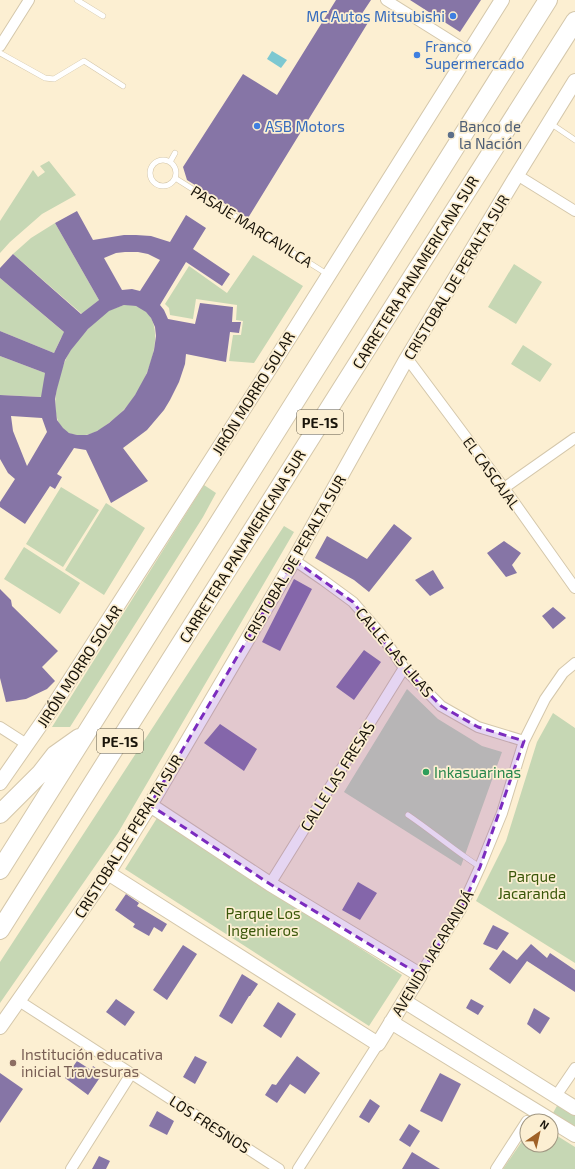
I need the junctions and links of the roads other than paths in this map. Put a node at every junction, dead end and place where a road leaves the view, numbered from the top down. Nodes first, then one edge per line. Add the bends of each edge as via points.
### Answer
1 (29, 0) edge
2 (77, 0) edge
3 (386, 0) edge
4 (502, 0) edge
5 (548, 0) edge
6 (102, 16) dead end
7 (575, 21) edge
8 (0, 46) edge
9 (469, 52) junction
10 (0, 53) edge
11 (575, 81) edge
12 (123, 86) dead end
13 (549, 123) junction
14 (575, 140) edge
15 (174, 153) dead end
16 (170, 162) junction
17 (517, 174) junction
18 (175, 178) junction
19 (575, 211) edge
20 (328, 275) junction
21 (407, 358) junction
22 (575, 438) edge
23 (504, 488) junction
24 (294, 560) junction
25 (575, 588) edge
26 (575, 663) edge
27 (404, 668) junction
28 (0, 727) edge
29 (85, 735) junction
30 (524, 741) junction
31 (28, 745) junction
32 (0, 783) edge
33 (150, 805) junction
34 (0, 814) edge
35 (408, 815) dead end
36 (480, 867) junction
37 (0, 870) edge
38 (108, 873) junction
39 (270, 884) junction
40 (0, 930) edge
41 (420, 975) junction
42 (19, 1001) junction
43 (404, 1001) junction
44 (391, 1022) junction
45 (0, 1027) edge
46 (378, 1044) junction
47 (575, 1068) edge
48 (131, 1074) junction
49 (556, 1096) junction
50 (575, 1108) edge
51 (523, 1113) edge
52 (559, 1129) edge
53 (519, 1133) edge
54 (575, 1136) edge
55 (71, 1169) edge
56 (280, 1169) edge
57 (298, 1169) edge
58 (496, 1169) edge

1 - 8 street
2 - 6 lane
3 - 9 street
4 - 9 street, JIRÓN MORRO SOLAR
5 - 29 highway, CARRETERA PANAMERICANA SUR / PE-1S
7 - 40 highway, CARRETERA PANAMERICANA SUR / PE-1S
9 - 20 street, JIRÓN MORRO SOLAR
10 - 12 lane via 45,78 54,79 84,61
11 - 13 street, CRISTOBAL DE PERALTA SUR
13 - 14 lane
13 - 17 street, CRISTOBAL DE PERALTA SUR
15 - 16 lane
16 - 18 lane via 176,169
16 - 18 lane via 162,160 155,164 151,176 156,183 165,185 173,182
17 - 19 street
17 - 21 street, CRISTOBAL DE PERALTA SUR
18 - 20 lane, PASAJE MARCAVILCA
20 - 31 street, JIRÓN MORRO SOLAR
21 - 23 street, EL CASCAJAL
21 - 24 street, CRISTOBAL DE PERALTA SUR
22 - 23 street
23 - 25 street, EL CASCAJAL
24 - 27 street, CALLE LAS LILAS via 352,602 380,633
24 - 33 street, CRISTOBAL DE PERALTA SUR
26 - 30 street, AVENIDA JACARANDÁ via 563,673 545,699
27 - 30 street, CALLE LAS LILAS via 441,706 478,727
27 - 39 street, CALLE LAS FRESAS
28 - 31 street
29 - 34 highway via 55,755 41,773
29 - 37 highway, CARRETERA PANAMERICANA SUR / PE-1S
30 - 36 street, AVENIDA JACARANDÁ via 502,812
31 - 32 street, JIRÓN MORRO SOLAR
33 - 38 street, CRISTOBAL DE PERALTA SUR
33 - 39 street
35 - 36 lane
36 - 41 street, AVENIDA JACARANDÁ via 461,909
38 - 42 street, CRISTOBAL DE PERALTA SUR
38 - 46 street
39 - 41 street
41 - 43 street, AVENIDA JACARANDÁ
42 - 45 street, CRISTOBAL DE PERALTA SUR
42 - 48 street, LOS FRESNOS
43 - 44 street, AVENIDA JACARANDÁ
43 - 49 street
44 - 46 street, AVENIDA JACARANDÁ
44 - 51 street
46 - 57 street, AVENIDA JACARANDÁ
47 - 49 street
48 - 55 street
48 - 56 street, LOS FRESNOS
49 - 50 street
52 - 54 street
53 - 58 street

